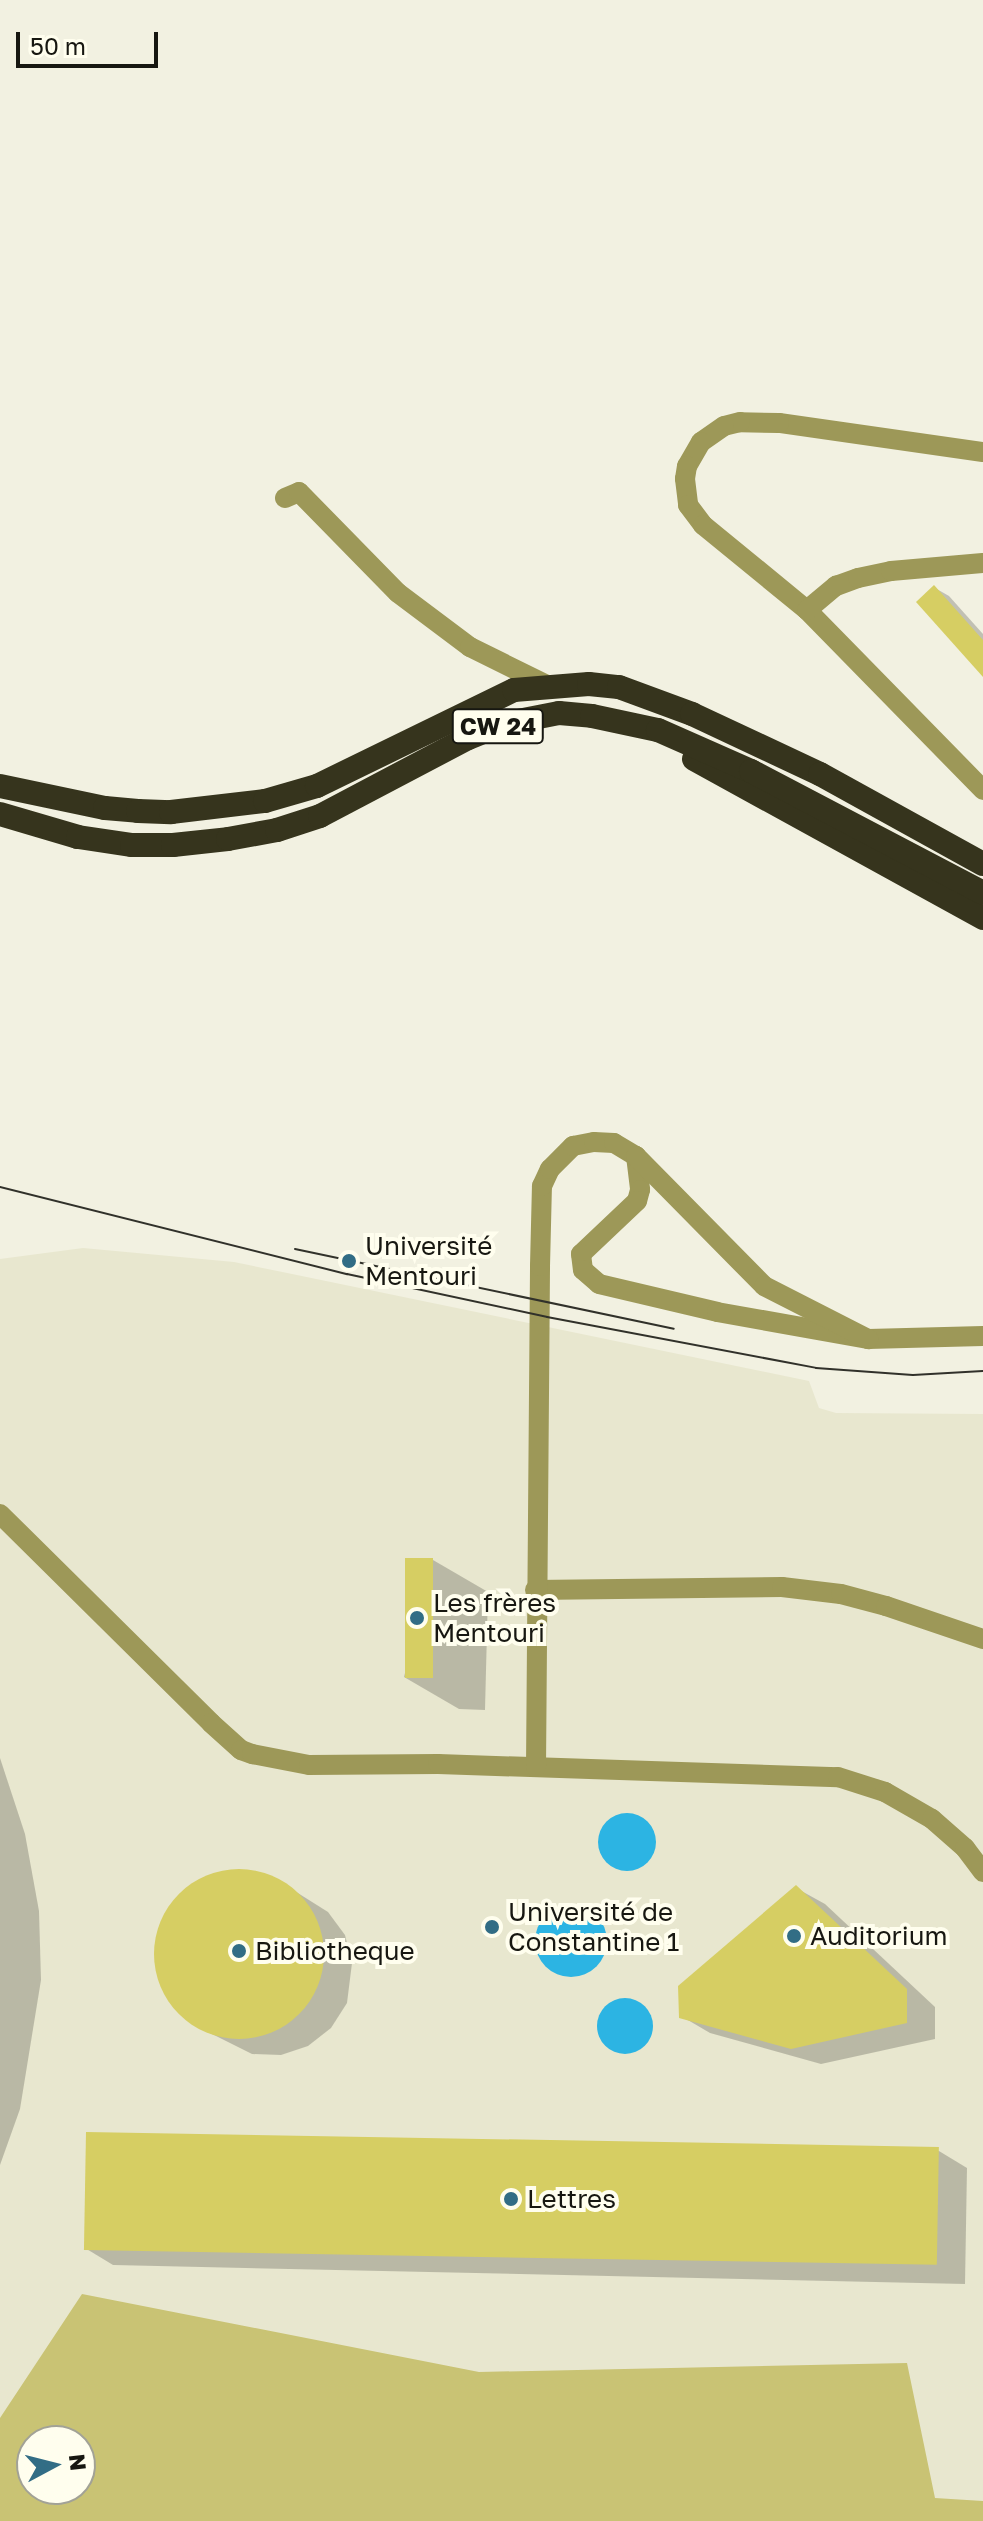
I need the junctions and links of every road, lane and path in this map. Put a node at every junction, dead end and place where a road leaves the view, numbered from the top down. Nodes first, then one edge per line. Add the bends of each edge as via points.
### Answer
1 (983, 452) edge
2 (285, 498) dead end
3 (983, 563) edge
4 (807, 610) junction
5 (549, 686) junction
6 (658, 730) junction
7 (0, 786) edge
8 (983, 790) edge
9 (0, 814) edge
10 (983, 864) edge
11 (983, 893) edge
12 (983, 918) edge
13 (636, 1156) junction
14 (983, 1336) edge
15 (868, 1339) junction
16 (0, 1514) edge
17 (535, 1590) junction
18 (983, 1639) edge
19 (536, 1767) junction
20 (983, 1872) edge

1 - 4 street via 756,422 724,426 701,442 687,466 688,505 703,525
2 - 5 street via 299,492 398,593 470,647
3 - 4 street via 858,578 836,586
4 - 8 street
5 - 7 highway, CW 24 via 501,696 317,786 265,801 138,811
5 - 10 highway, CW 24 via 619,687 692,714 820,774
6 - 9 highway, CW 24 via 609,717 559,713 503,724 320,816 228,839 132,845 78,837
6 - 11 highway, CW 24 via 751,771
6 - 12 highway, CW 24 via 722,778
13 - 15 street via 764,1286
13 - 15 street via 637,1201 581,1254 583,1270 592,1280 655,1299
13 - 17 street via 614,1143 583,1143 563,1153 542,1186
14 - 15 street
16 - 19 street via 241,1750 309,1765
17 - 18 street via 782,1587 841,1594
17 - 19 street
19 - 20 street via 838,1777 885,1792 932,1819

